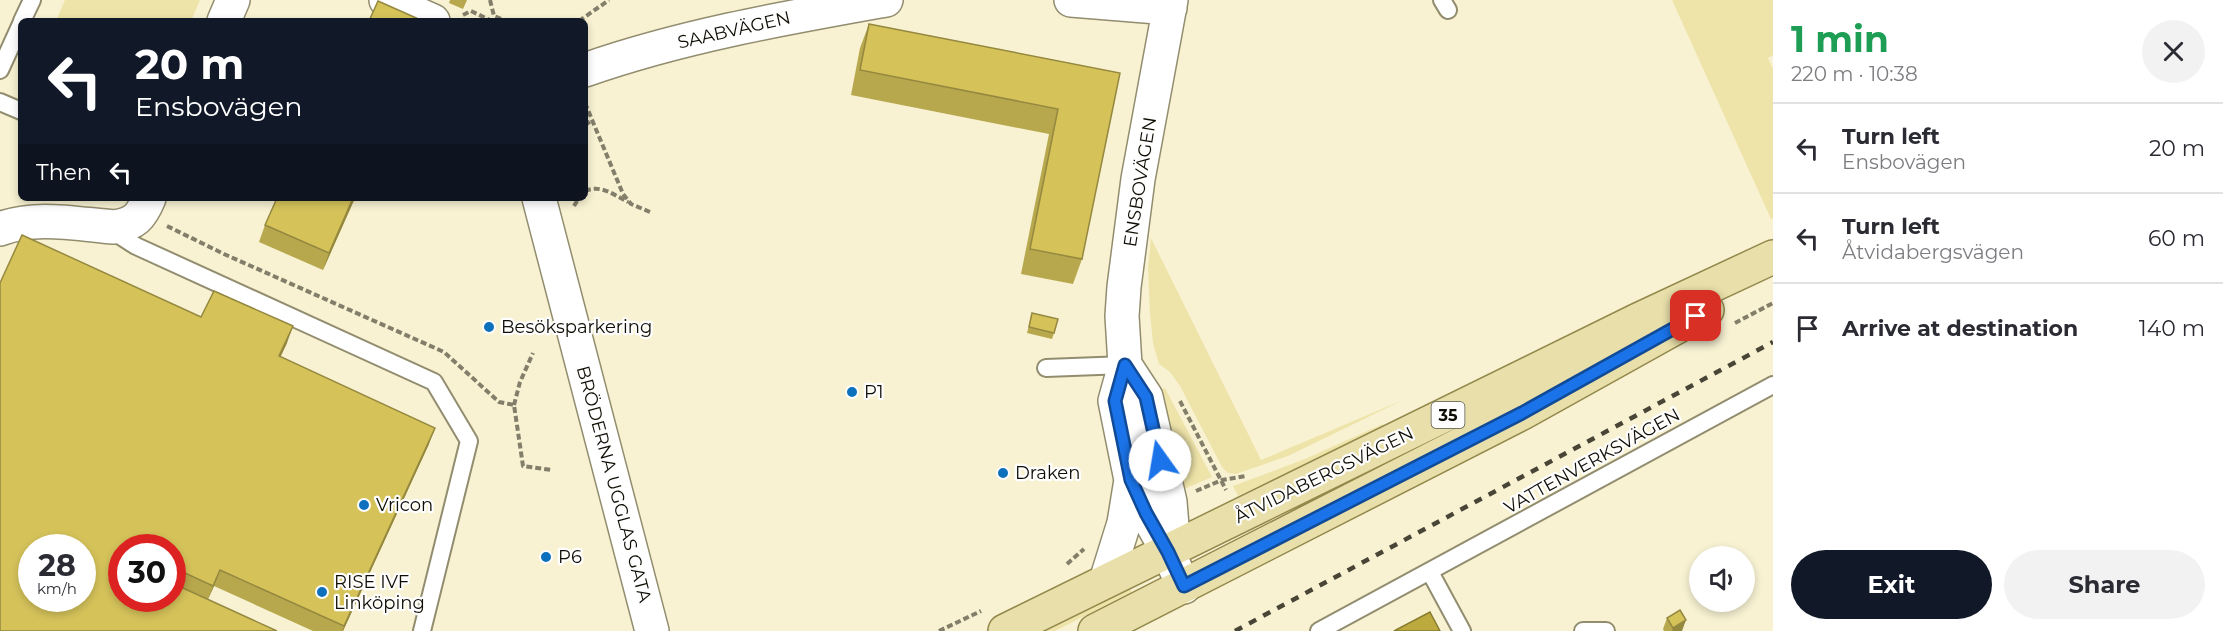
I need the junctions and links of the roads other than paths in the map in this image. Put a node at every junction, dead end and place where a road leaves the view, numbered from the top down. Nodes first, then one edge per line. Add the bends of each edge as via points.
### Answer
1 (32, 0) edge
2 (233, 0) edge
3 (386, 0) edge
4 (886, 0) edge
5 (1071, 0) edge
6 (1171, 4) edge
7 (24, 18) edge
8 (225, 18) edge
9 (441, 18) edge
10 (18, 31) edge
11 (588, 69) edge
12 (0, 70) edge
13 (0, 102) edge
14 (18, 110) edge
15 (148, 201) edge
16 (540, 201) edge
17 (114, 227) junction
18 (0, 229) edge
19 (1773, 257) edge
20 (1773, 273) edge
21 (1125, 365) junction
22 (1046, 368) dead end
23 (1773, 385) edge
24 (1131, 480) junction
25 (1168, 552) junction
26 (1430, 572) junction
27 (1107, 581) junction
28 (1184, 586) junction
29 (422, 631) edge
30 (652, 631) edge
31 (1005, 631) edge
32 (1095, 631) edge
33 (1319, 631) edge
34 (1462, 631) edge
35 (1583, 631) edge
36 (1606, 631) edge

1 - 7 lane
2 - 8 street
3 - 9 street
4 - 11 street, SAABVÄGEN via 773,20
5 - 6 street
6 - 21 street, ENSBOVÄGEN via 1127,260 1122,316
10 - 12 lane
13 - 14 lane
15 - 17 street via 142,214 133,221
16 - 30 street, BRÖDERNA UGGLAS GATA
17 - 18 street via 33,222
17 - 29 lane via 136,246 434,382 469,441
19 - 25 main road, ÅTVIDABERGSVÄGEN / 35
20 - 28 main road, ÅTVIDABERGSVÄGEN / 35 via 1522,413
21 - 22 lane
21 - 24 street, ENSBOVÄGEN via 1115,401
21 - 25 street, ENSBOVÄGEN via 1146,397 1170,502
23 - 26 lane, VATTENVERKSVÄGEN
24 - 25 street, ENSBOVÄGEN
24 - 27 street, ENSBOVÄGEN via 1124,524
25 - 27 main road, ÅTVIDABERGSVÄGEN / 35
25 - 28 street, ENSBOVÄGEN
26 - 33 lane, VATTENVERKSVÄGEN
26 - 34 lane
27 - 31 main road, ÅTVIDABERGSVÄGEN / 35
28 - 32 main road, ÅTVIDABERGSVÄGEN / 35
35 - 36 lane

